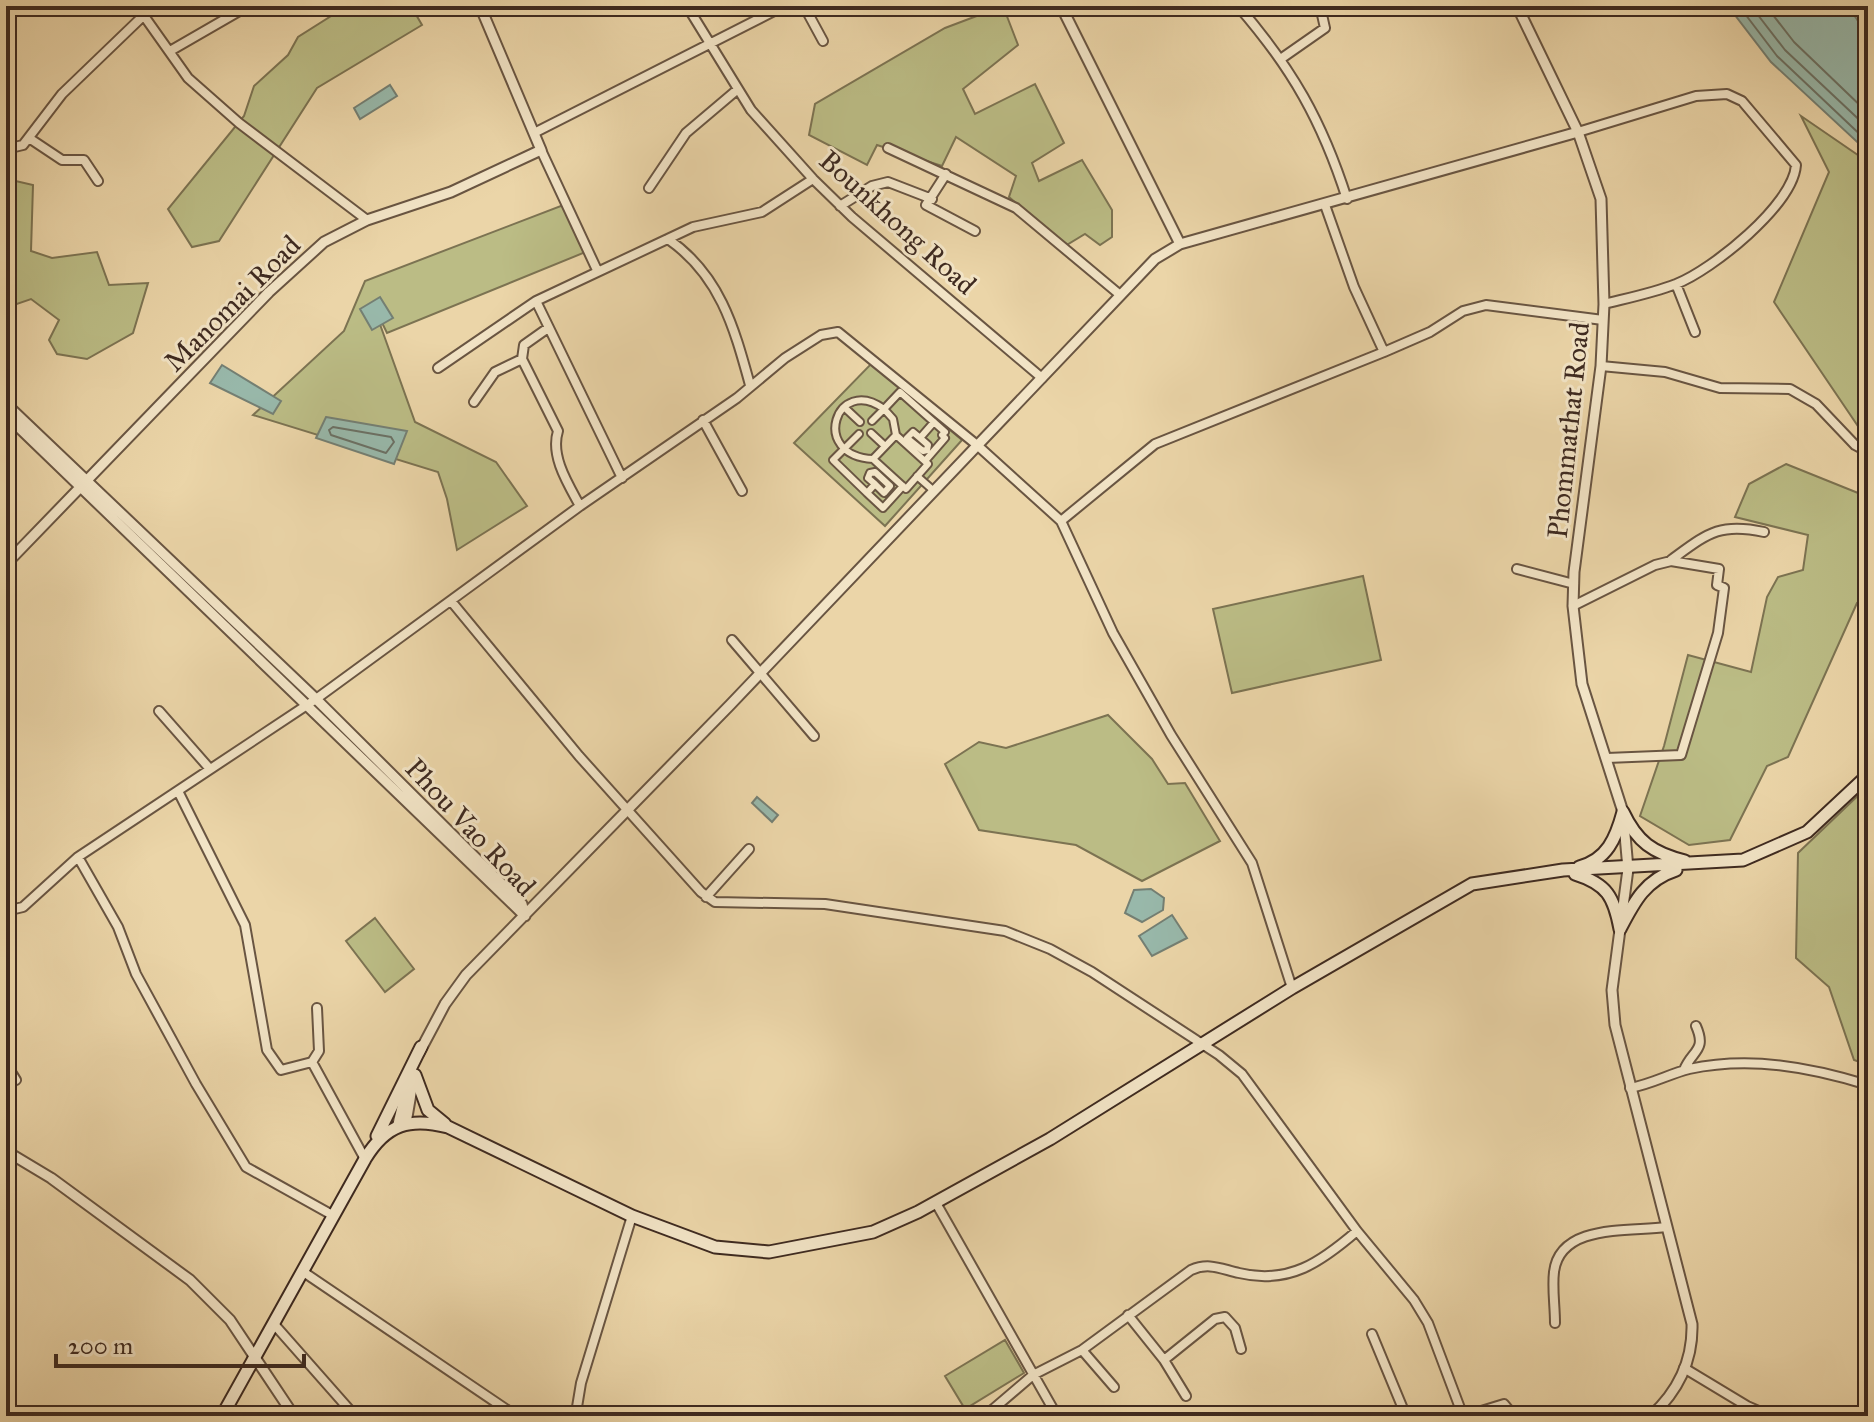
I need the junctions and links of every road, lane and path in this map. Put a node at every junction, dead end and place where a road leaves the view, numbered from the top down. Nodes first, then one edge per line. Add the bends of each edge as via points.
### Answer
1 (137, 6) edge
2 (248, 6) edge
3 (480, 6) edge
4 (687, 6) edge
5 (784, 6) edge
6 (804, 6) edge
7 (1061, 6) edge
8 (1238, 6) edge
9 (1320, 6) edge
10 (1517, 6) edge
11 (143, 16) junction
12 (823, 41) dead end
13 (709, 43) junction
14 (170, 51) junction
15 (1282, 58) junction
16 (738, 89) junction
17 (1578, 132) junction
18 (534, 133) junction
19 (29, 138) junction
20 (888, 148) dead end
21 (6, 149) edge
22 (541, 150) junction
23 (946, 174) junction
24 (813, 179) junction
25 (98, 181) dead end
26 (649, 188) dead end
27 (932, 199) junction
28 (1347, 199) junction
29 (1325, 205) junction
30 (840, 206) junction
31 (367, 220) junction
32 (975, 231) dead end
33 (668, 239) junction
34 (1180, 244) junction
35 (597, 270) junction
36 (1676, 284) junction
37 (1119, 294) junction
38 (536, 301) junction
39 (1604, 304) junction
40 (1603, 320) junction
41 (548, 328) junction
42 (1695, 332) dead end
43 (1384, 352) junction
44 (522, 359) junction
45 (1601, 366) junction
46 (438, 368) dead end
47 (1042, 378) junction
48 (750, 385) junction
49 (474, 402) dead end
50 (6, 404) edge
51 (844, 407) junction
52 (884, 409) junction
53 (6, 415) edge
54 (703, 420) junction
55 (872, 421) dead end
56 (860, 422) dead end
57 (934, 422) junction
58 (871, 433) dead end
59 (859, 434) dead end
60 (896, 435) junction
61 (920, 438) dead end
62 (977, 445) junction
63 (885, 446) junction
64 (845, 447) junction
65 (1868, 452) edge
66 (873, 459) junction
67 (925, 461) junction
68 (917, 476) junction
69 (622, 478) junction
70 (875, 484) dead end
71 (86, 485) junction
72 (903, 486) junction
73 (742, 491) dead end
74 (934, 491) junction
75 (867, 493) junction
76 (580, 506) junction
77 (1061, 521) junction
78 (1764, 532) dead end
79 (1671, 561) junction
80 (6, 564) edge
81 (1517, 569) dead end
82 (1574, 584) junction
83 (451, 601) junction
84 (1573, 606) junction
85 (732, 640) dead end
86 (759, 675) junction
87 (310, 701) junction
88 (159, 711) dead end
89 (814, 736) dead end
90 (1607, 758) junction
91 (210, 769) junction
92 (1868, 775) edge
93 (178, 791) junction
94 (628, 812) junction
95 (1623, 812) junction
96 (749, 849) dead end
97 (78, 857) junction
98 (1695, 864) junction
99 (1628, 869) junction
100 (1563, 870) junction
101 (706, 897) junction
102 (6, 911) edge
103 (525, 916) junction
104 (1620, 929) junction
105 (1292, 988) junction
106 (317, 1008) dead end
107 (1696, 1026) dead end
108 (1201, 1046) junction
109 (421, 1047) junction
110 (312, 1062) junction
111 (6, 1064) edge
112 (1684, 1070) junction
113 (415, 1075) junction
114 (16, 1080) dead end
115 (1868, 1085) edge
116 (1630, 1088) junction
117 (402, 1124) junction
118 (448, 1127) junction
119 (375, 1142) junction
120 (6, 1151) edge
121 (365, 1159) junction
122 (936, 1203) junction
123 (334, 1216) junction
124 (632, 1216) junction
125 (1666, 1227) junction
126 (1357, 1231) junction
127 (302, 1271) junction
128 (1128, 1315) junction
129 (273, 1323) junction
130 (1555, 1323) dead end
131 (1372, 1334) dead end
132 (1241, 1349) dead end
133 (1082, 1350) junction
134 (255, 1355) junction
135 (1164, 1360) junction
136 (1684, 1368) junction
137 (1033, 1375) junction
138 (1114, 1387) dead end
139 (1186, 1396) dead end
140 (222, 1416) edge
141 (294, 1416) edge
142 (355, 1416) edge
143 (516, 1416) edge
144 (583, 1416) edge
145 (985, 1416) edge
146 (1057, 1416) edge
147 (1406, 1416) edge
148 (1464, 1416) edge
149 (1514, 1416) edge
150 (1651, 1416) edge
151 (1770, 1416) edge

1 - 11 street
2 - 14 street
3 - 18 street
4 - 13 street, Bounkhong Road
5 - 13 street
6 - 12 street
7 - 34 street
8 - 15 street
9 - 15 street via 1325,28
10 - 17 street, Phommathat Road
11 - 14 street
11 - 19 street via 62,94
13 - 16 street, Bounkhong Road
13 - 18 street
14 - 31 street via 188,78 239,123
15 - 28 street via 1328,140
16 - 24 street, Bounkhong Road
16 - 26 street via 686,133
17 - 28 street
17 - 36 street via 1696,96 1727,94 1742,101 1795,161 1789,187 1773,210 1710,265
17 - 39 street, Phommathat Road via 1601,199
18 - 22 street
19 - 21 street
19 - 25 street via 62,160 84,160
20 - 23 street
22 - 31 street, Manomai Road via 451,192
22 - 35 street
23 - 27 street
23 - 37 street via 1016,208
24 - 30 street, Bounkhong Road
24 - 33 street via 762,212 693,227
27 - 30 street via 888,182
27 - 32 street via 928,208
28 - 29 street
29 - 34 street
29 - 43 street
30 - 47 street, Bounkhong Road
31 - 71 street, Manomai Road via 305,257
33 - 35 street
33 - 48 street via 691,255 713,283 733,321
34 - 37 street
35 - 38 street
36 - 39 street
36 - 42 street
37 - 47 street
38 - 41 street
38 - 46 street
39 - 40 street, Phommathat Road
40 - 43 street via 1486,305 1463,311
40 - 45 street, Phommathat Road
41 - 44 street via 524,345
41 - 69 street
43 - 77 street via 1155,444
44 - 49 street via 495,372
44 - 76 street via 558,431 554,443 562,472
45 - 65 street via 1665,372 1720,388 1790,389 1816,404
45 - 82 street, Phommathat Road
47 - 62 street
48 - 54 street
48 - 62 street via 821,335 838,332
50 - 71 street, Phou Vao Road
51 - 52 street via 872,400
51 - 56 street
51 - 64 street via 833,424 834,436
52 - 55 street
52 - 57 street via 900,392
52 - 60 street
53 - 71 street, Phou Vao Road
54 - 69 street
54 - 73 street
57 - 61 street
57 - 67 street via 945,438
58 - 63 street
59 - 64 street
60 - 63 street
60 - 67 street
62 - 74 street
62 - 77 street
63 - 66 street
64 - 66 street
64 - 75 street via 833,460
66 - 72 street
67 - 68 street via 928,464
68 - 72 street via 906,489
68 - 74 street
69 - 76 street
70 - 75 street
71 - 80 street, Manomai Road
71 - 87 street, Phou Vao Road
72 - 75 street via 883,508
74 - 86 street
76 - 83 street
77 - 105 street via 1113,633 1252,863
78 - 79 street via 1735,526 1703,537
79 - 84 street
79 - 90 street via 1719,569 1717,585 1724,588 1718,633 1689,735 1675,757
81 - 82 street
82 - 84 street, Phommathat Road
83 - 87 street
83 - 94 street
84 - 90 street, Phommathat Road via 1582,684
85 - 86 street
86 - 89 street
86 - 94 street
87 - 91 street
87 - 103 street, Phou Vao Road
88 - 91 street
90 - 95 street, Phommathat Road
91 - 93 street
92 - 98 main road via 1807,832 1743,860
93 - 97 street
93 - 110 street via 245,925 267,1050 281,1070
94 - 101 street
94 - 103 street
95 - 98 main road via 1646,847
95 - 99 street, Phommathat Road
95 - 100 main road via 1607,851 1590,864
96 - 101 street
97 - 102 street via 23,907
97 - 123 street via 188,1071 246,1167
98 - 99 main road
98 - 104 main road via 1651,881
99 - 100 main road
99 - 104 street, Phommathat Road
100 - 104 main road via 1604,886 1615,902
100 - 105 main road via 1472,884
101 - 108 street via 728,904 825,904 1005,931 1092,972
103 - 109 street via 466,975
104 - 116 street, Phommathat Road via 1612,990
105 - 108 main road
106 - 110 street via 319,1051
107 - 112 street via 1702,1039
108 - 122 main road
108 - 126 street via 1242,1074
109 - 113 street
109 - 117 street via 402,1098
109 - 119 main road
110 - 121 street
111 - 114 street
112 - 115 street via 1792,1065
112 - 116 street via 1655,1084
113 - 117 street
113 - 118 main road via 428,1110
116 - 125 street, Phommathat Road
117 - 118 main road
117 - 119 main road
118 - 124 main road
119 - 121 main road
120 - 134 street via 190,1280 230,1320
121 - 123 main road
122 - 124 main road via 873,1232 769,1252 703,1244
122 - 137 street
123 - 127 main road
124 - 144 street via 581,1383 577,1407
125 - 130 street via 1589,1234 1560,1252 1554,1271
125 - 136 street, Phommathat Road via 1692,1324
126 - 128 street via 1301,1271 1259,1276 1215,1265 1197,1267
126 - 148 street via 1428,1323
127 - 129 main road
127 - 143 street
128 - 133 street
128 - 135 street
129 - 134 main road
129 - 142 street
131 - 147 street
132 - 135 street via 1235,1328 1225,1317 1215,1319
133 - 137 street
133 - 138 street
134 - 140 main road
134 - 141 street
135 - 139 street
136 - 150 street, Phommathat Road via 1668,1400
136 - 151 street
137 - 145 street
137 - 146 street
148 - 149 street via 1504,1404

